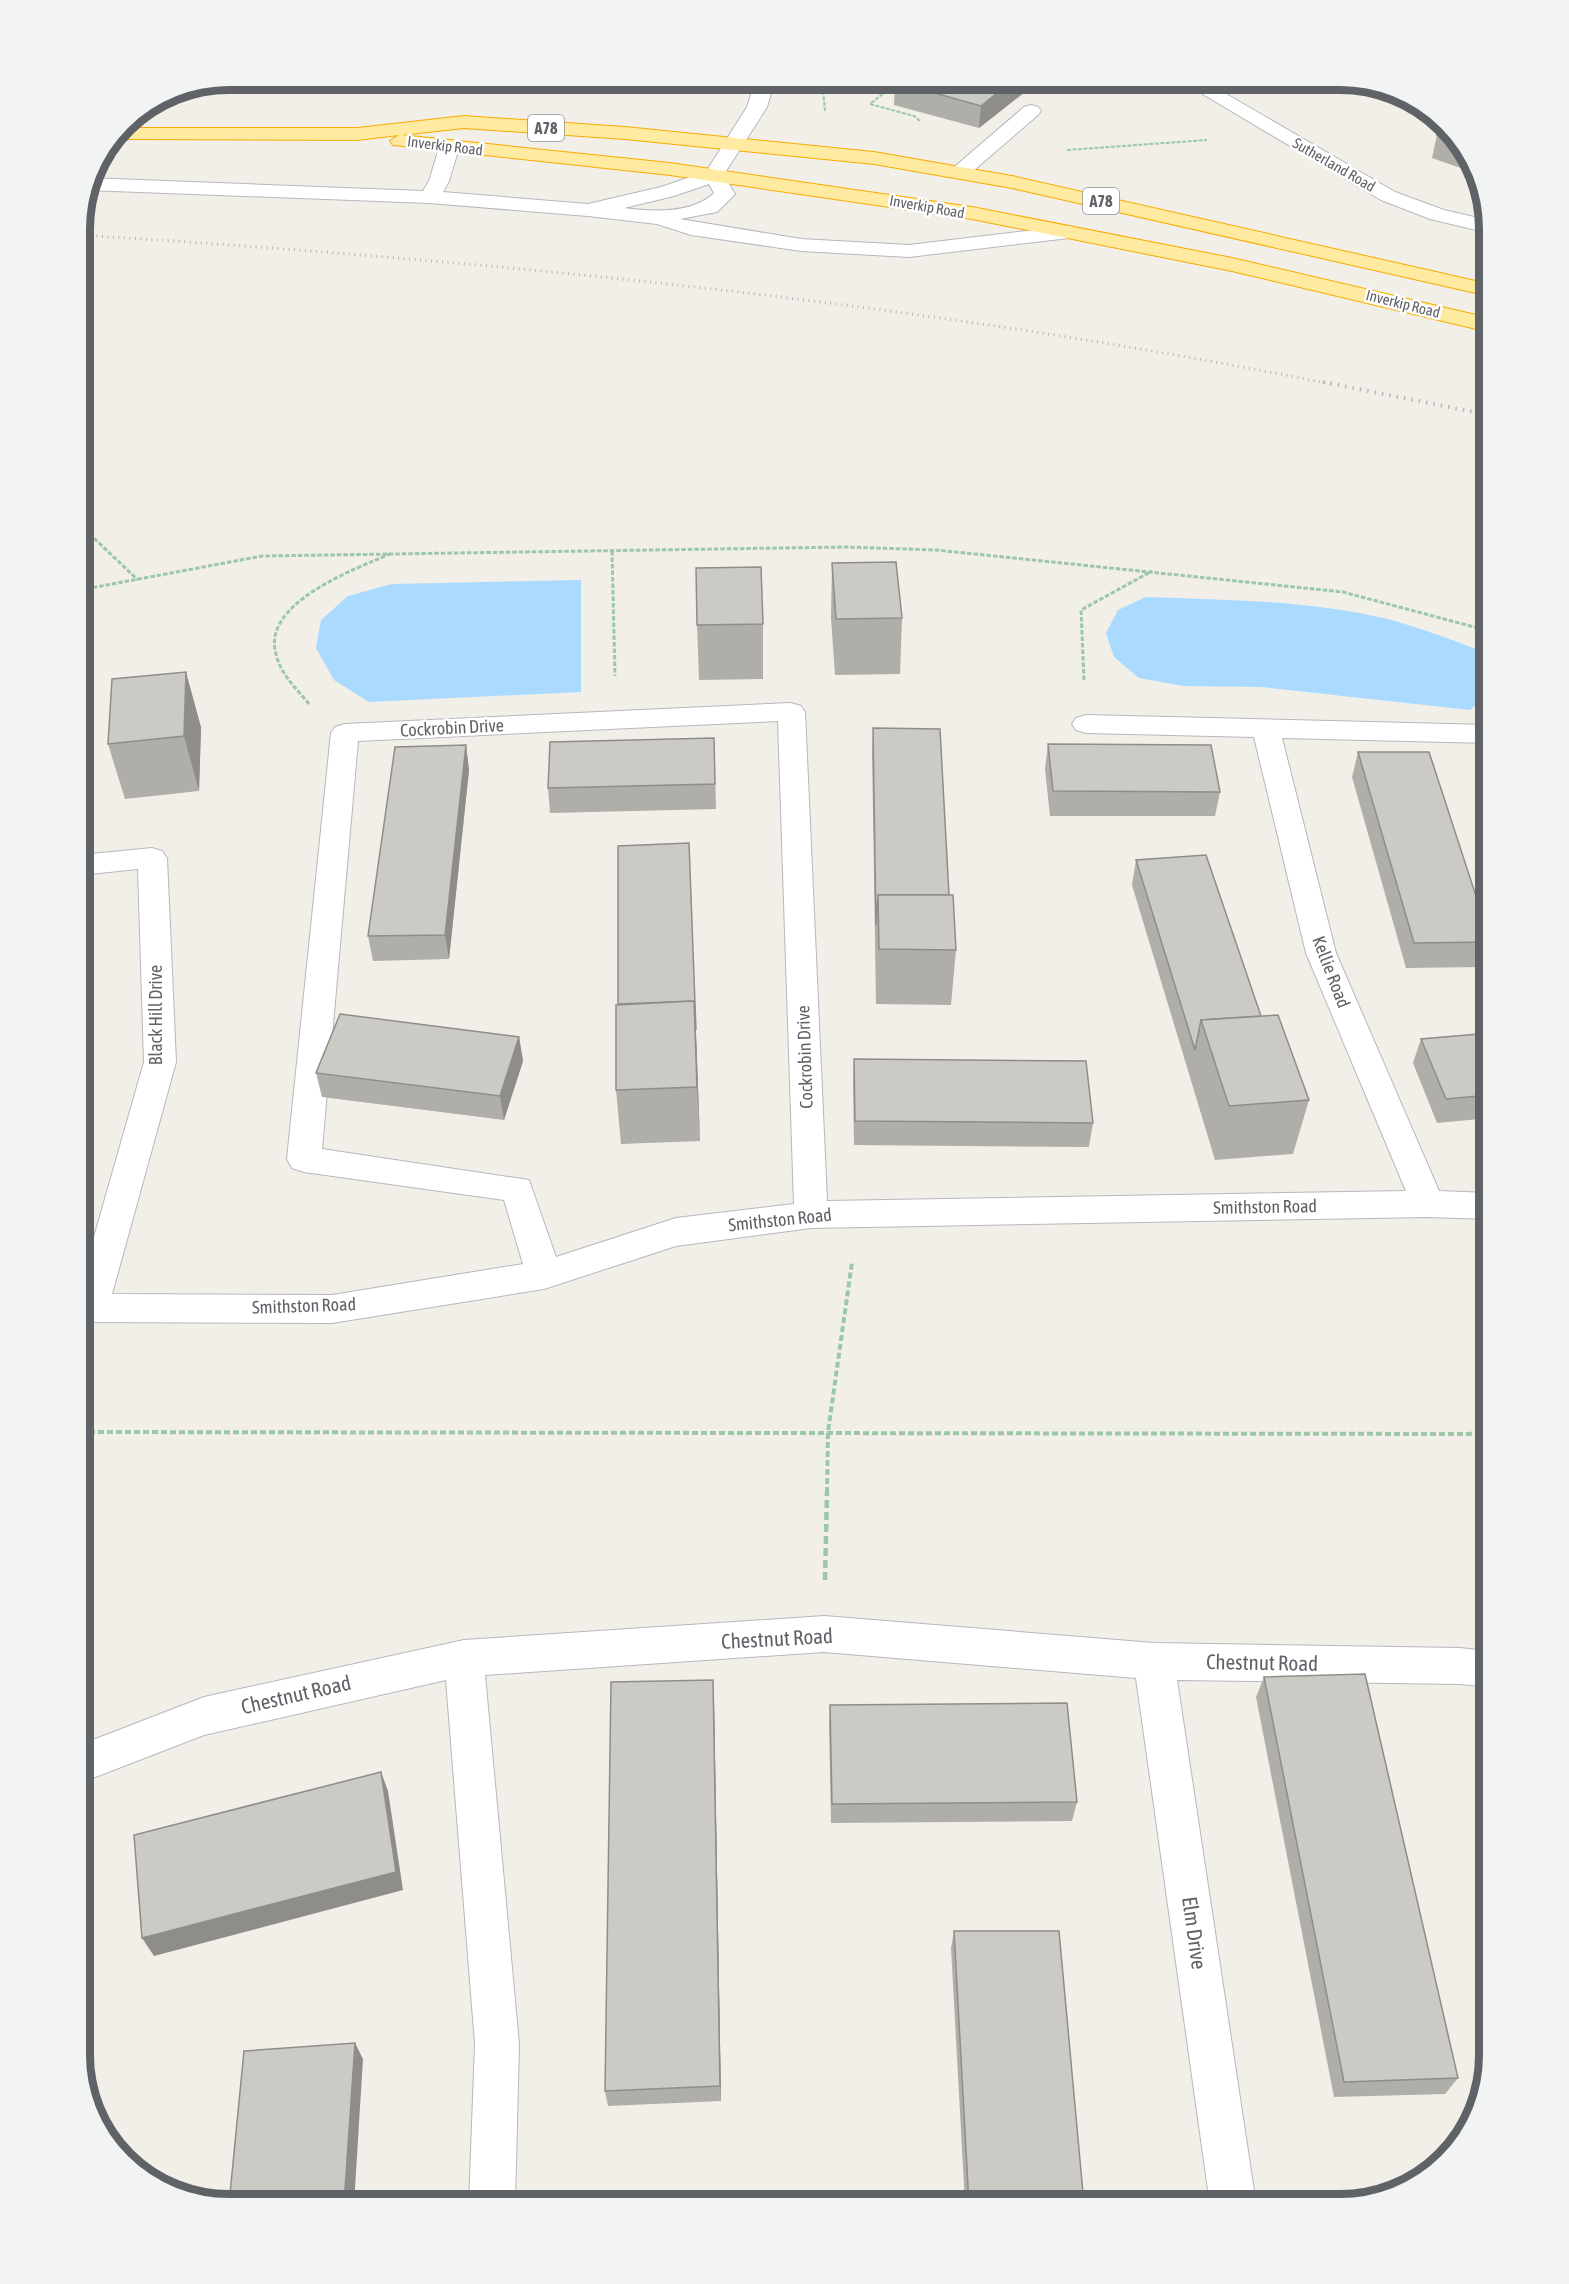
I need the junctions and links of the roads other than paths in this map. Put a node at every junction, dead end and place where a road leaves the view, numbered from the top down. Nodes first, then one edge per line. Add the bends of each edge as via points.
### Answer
1 (762, 90) edge
2 (1205, 90) edge
3 (1031, 111) dead end
4 (128, 134) edge
5 (357, 134) junction
6 (735, 143) junction
7 (448, 148) junction
8 (959, 173) junction
9 (714, 175) junction
10 (98, 184) edge
11 (429, 197) junction
12 (588, 210) junction
13 (653, 218) junction
14 (1479, 225) edge
15 (1069, 232) junction
16 (1479, 287) edge
17 (1479, 323) edge
18 (1086, 724) road end
19 (1266, 728) junction
20 (1479, 734) edge
21 (90, 864) edge
22 (1428, 1204) junction
23 (1479, 1206) edge
24 (811, 1215) junction
25 (544, 1275) junction
26 (90, 1292) edge
27 (90, 1308) edge
28 (464, 1658) junction
29 (1154, 1661) junction
30 (1479, 1668) edge
31 (90, 1760) edge
32 (492, 2194) edge
33 (1232, 2194) edge

1 - 6 street via 757,107
2 - 14 street, Sutherland Road via 1388,196 1437,215
3 - 8 street
4 - 5 highway, Inverkip Road / A78
5 - 6 highway, Inverkip Road / A78 via 464,122
5 - 7 highway, Inverkip Road / A78
6 - 8 highway, Inverkip Road / A78 via 874,158
6 - 9 street
7 - 9 highway, Inverkip Road / A78
7 - 11 street via 439,182
8 - 16 highway, Inverkip Road / A78
9 - 12 street via 667,192
9 - 13 street via 725,194 710,208
9 - 15 highway, Inverkip Road / A78 via 828,190
10 - 11 street
11 - 12 street
12 - 13 street
13 - 15 street via 691,229 801,245 909,251
15 - 17 highway, Inverkip Road / A78 via 1367,295
18 - 19 street
19 - 20 street
19 - 22 street, Kellie Road via 1321,953
21 - 26 street, Black Hill Drive via 152,858 160,1062
22 - 23 street, Smithston Road
22 - 24 street, Smithston Road
24 - 25 street, Smithston Road via 676,1232
24 - 25 street, Cockrobin Drive via 791,712 345,733 304,1159 518,1189
25 - 27 street, Smithston Road via 332,1309
28 - 29 street, Chestnut Road via 824,1634
28 - 31 street, Chestnut Road via 204,1716
28 - 32 street via 497,2044
29 - 30 street, Chestnut Road
29 - 33 street, Elm Drive

